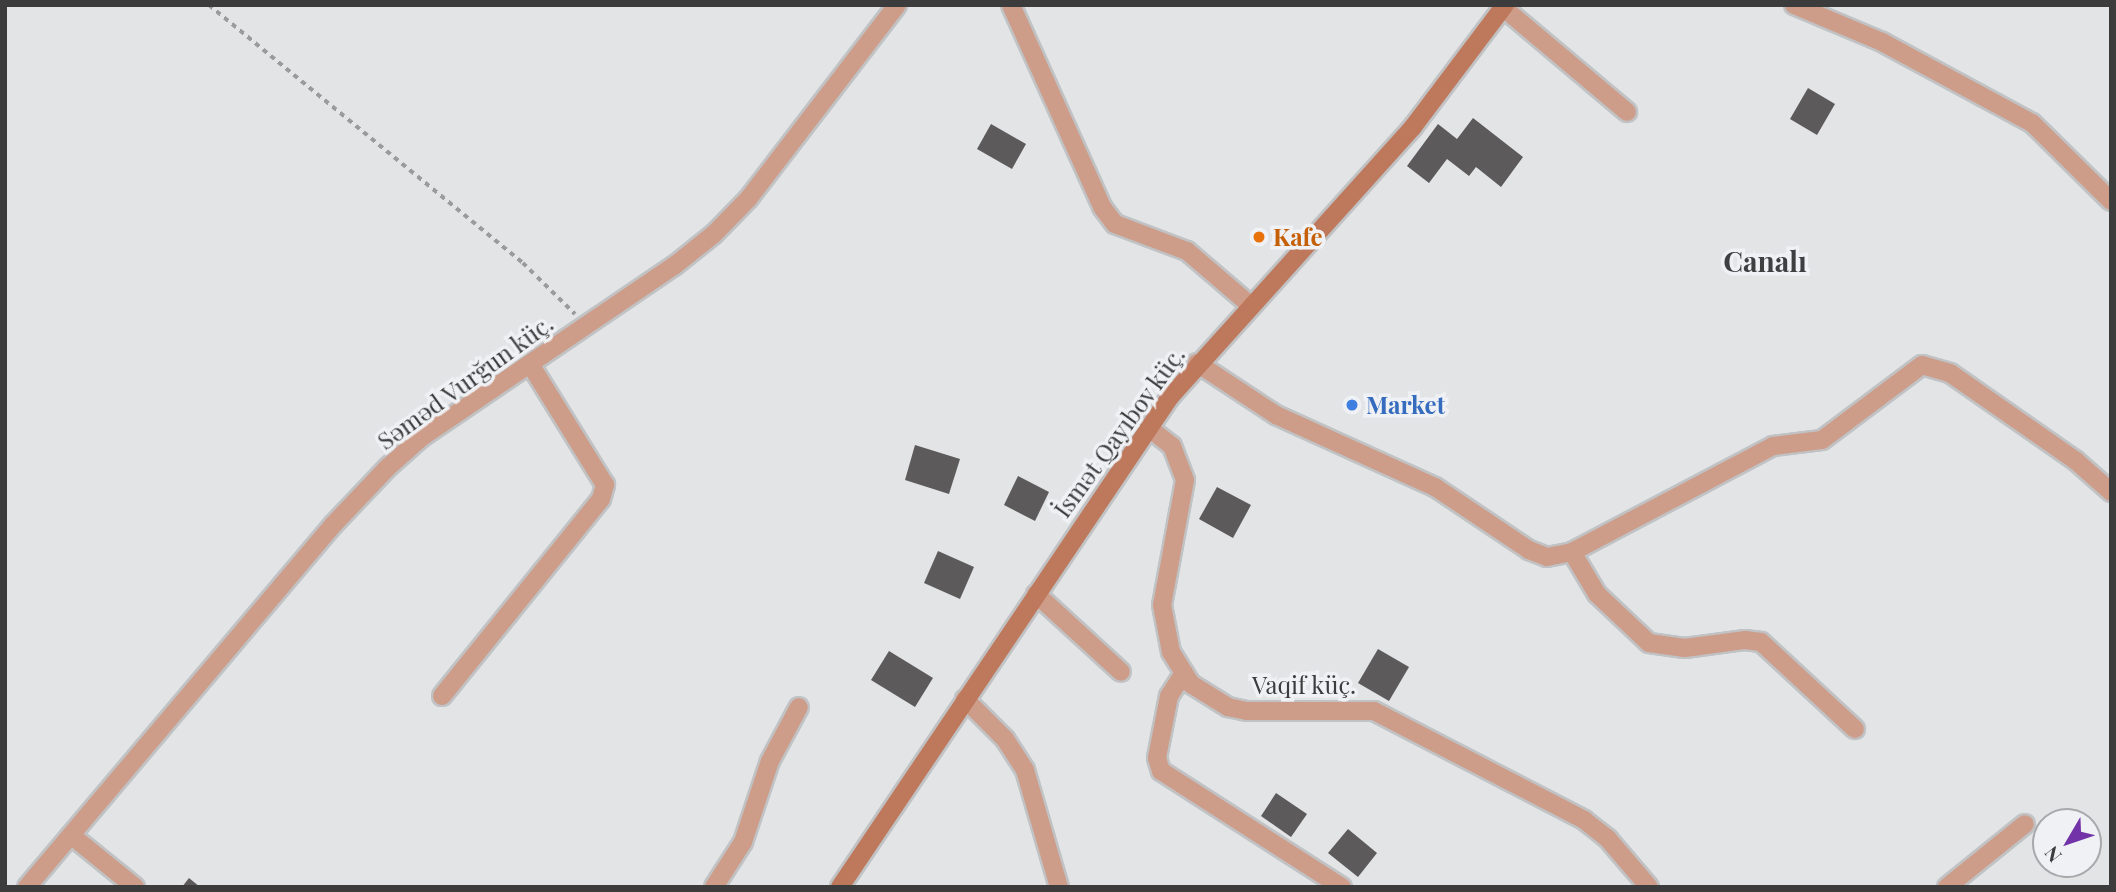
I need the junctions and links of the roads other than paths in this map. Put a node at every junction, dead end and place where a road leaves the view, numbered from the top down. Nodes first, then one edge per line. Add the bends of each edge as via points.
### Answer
1 (897, 5) edge
2 (1011, 5) edge
3 (1794, 5) edge
4 (1503, 6) edge
5 (1627, 112) dead end
6 (2111, 201) edge
7 (1250, 305) junction
8 (1197, 363) junction
9 (530, 364) junction
10 (1149, 428) junction
11 (2111, 492) edge
12 (1572, 552) junction
13 (1036, 594) junction
14 (1121, 672) dead end
15 (1184, 673) junction
16 (442, 695) dead end
17 (965, 699) junction
18 (799, 707) dead end
19 (1855, 729) dead end
20 (2025, 824) dead end
21 (72, 835) junction
22 (27, 887) edge
23 (135, 887) edge
24 (715, 887) edge
25 (840, 887) edge
26 (1059, 887) edge
27 (1342, 887) edge
28 (1649, 887) edge
29 (1947, 887) edge

1 - 9 street, Səməd Vurğun küç. via 749,198 674,266
2 - 7 street via 1102,207 1115,224 1187,250
3 - 6 street via 1882,42 2032,123
4 - 5 street
4 - 7 street, İsmət Qayıbov küç. via 1413,127
7 - 8 street, İsmət Qayıbov küç.
8 - 10 street, İsmət Qayıbov küç.
8 - 12 street via 1276,415 1435,487 1530,550 1546,556
9 - 16 street via 605,485 601,499
9 - 21 street, Səməd Vurğun küç. via 422,437 387,468
10 - 13 street, İsmət Qayıbov küç.
10 - 15 street, Vaqif küç. via 1172,446 1185,480 1162,605 1167,641
11 - 12 street via 2076,461 1950,373 1922,365 1822,440 1773,446
12 - 19 street via 1597,594 1649,643 1685,648 1761,642
13 - 14 street
13 - 17 street, İsmət Qayıbov küç.
15 - 27 street via 1169,696 1157,758 1161,771
15 - 28 street, Vaqif küç. via 1206,696 1228,708 1374,711 1584,820 1608,839
17 - 25 street, İsmət Qayıbov küç.
17 - 26 street via 1005,739 1025,770
18 - 24 street via 771,761 743,842
20 - 29 street
21 - 22 street, Səməd Vurğun küç.
21 - 23 street

